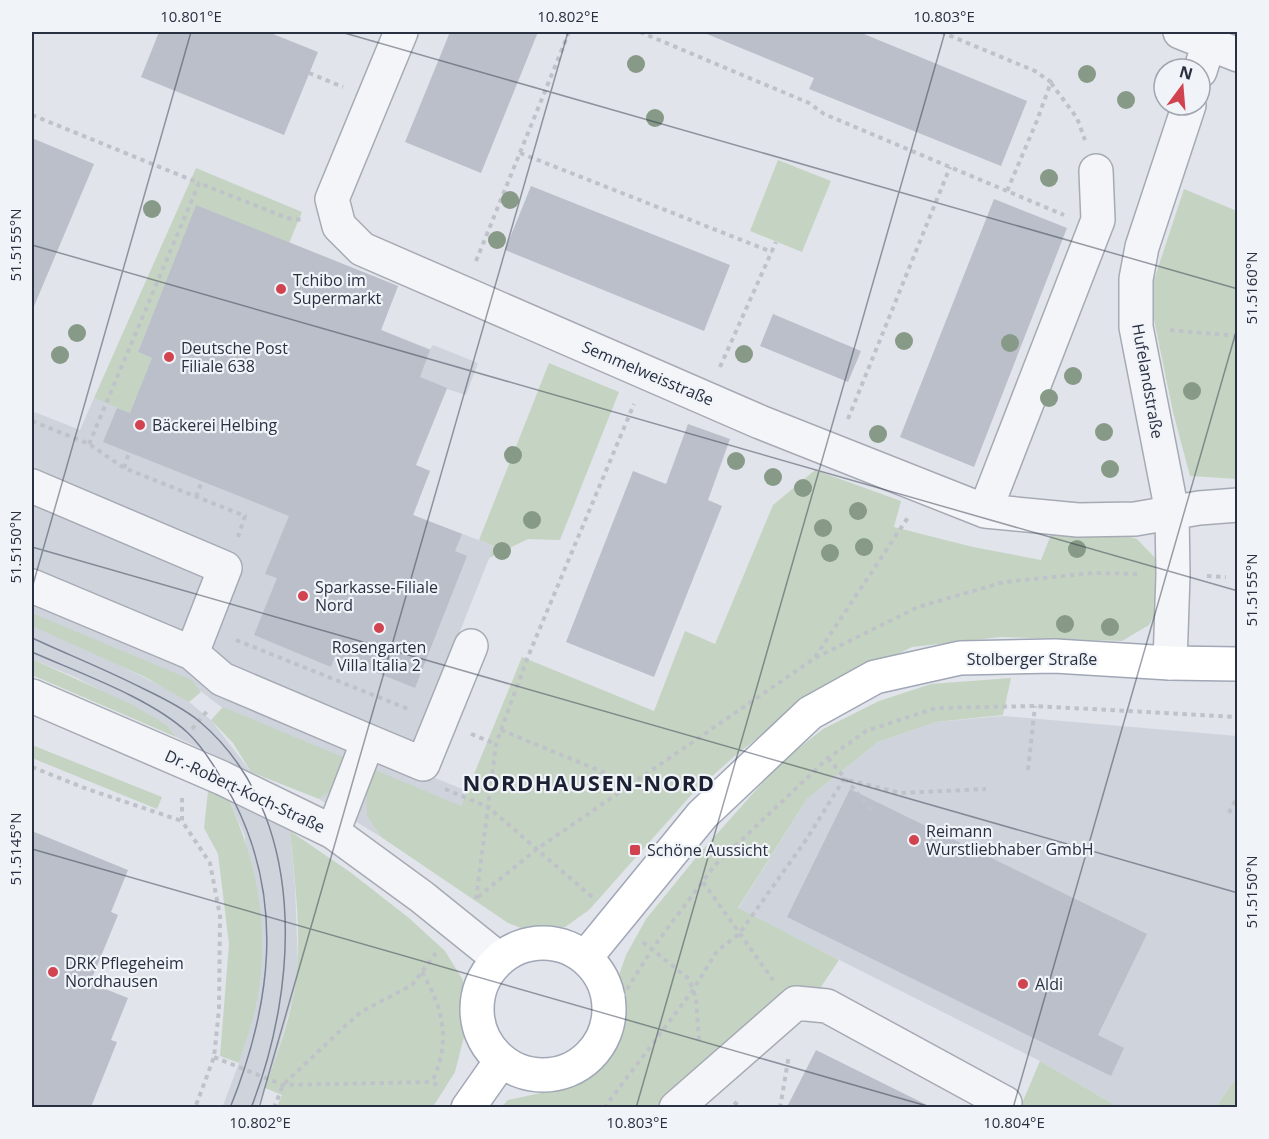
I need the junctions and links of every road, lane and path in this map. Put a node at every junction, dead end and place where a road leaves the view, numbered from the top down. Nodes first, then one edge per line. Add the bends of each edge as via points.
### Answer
1 (401, 32) edge
2 (569, 32) edge
3 (640, 32) edge
4 (941, 32) edge
5 (947, 33) edge
6 (1050, 82) junction
7 (32, 115) edge
8 (1190, 126) edge
9 (520, 153) junction
10 (950, 167) junction
11 (1096, 171) joint
12 (199, 183) junction
13 (1007, 191) junction
14 (339, 226) junction
15 (1095, 228) junction
16 (776, 242) dead end
17 (771, 252) junction
18 (475, 264) dead end
19 (1136, 327) junction
20 (1238, 336) edge
21 (710, 363) dead end
22 (648, 373) junction
23 (32, 421) edge
24 (89, 444) junction
25 (835, 452) junction
26 (129, 453) dead end
27 (124, 468) junction
28 (202, 482) dead end
29 (32, 486) edge
30 (926, 488) junction
31 (196, 497) junction
32 (1238, 505) edge
33 (985, 511) junction
34 (1172, 512) junction
35 (225, 568) junction
36 (32, 585) edge
37 (236, 640) dead end
38 (471, 646) dead end
39 (192, 653) junction
40 (815, 658) dead end
41 (1170, 663) junction
42 (1238, 664) edge
43 (32, 696) edge
44 (211, 706) dead end
45 (1035, 706) junction
46 (1238, 717) edge
47 (440, 721) junction
48 (501, 730) junction
49 (368, 741) junction
50 (496, 744) junction
51 (828, 758) junction
52 (183, 762) junction
53 (32, 767) edge
54 (1028, 770) dead end
55 (844, 778) junction
56 (632, 784) dead end
57 (986, 789) dead end
58 (1238, 795) edge
59 (488, 807) junction
60 (874, 813) dead end
61 (1229, 813) dead end
62 (182, 821) junction
63 (333, 832) junction
64 (537, 849) junction
65 (703, 882) junction
66 (477, 897) junction
67 (617, 919) junction
68 (457, 925) junction
69 (739, 934) junction
70 (652, 949) junction
71 (585, 958) junction
72 (499, 959) junction
73 (422, 972) junction
74 (693, 990) junction
75 (796, 1003) junction
76 (608, 1020) junction
77 (214, 1057) junction
78 (501, 1061) junction
79 (432, 1082) junction
80 (703, 1084) junction
81 (283, 1085) junction
82 (1005, 1103) dead end
83 (469, 1106) edge
84 (195, 1107) edge
85 (274, 1107) edge
86 (604, 1107) edge
87 (676, 1107) edge

1 - 14 street via 332,199
2 - 9 path
3 - 10 path
4 - 5 path
5 - 6 path via 1035,71
6 - 11 path via 1077,118
6 - 13 path
7 - 12 path
8 - 19 street, Hufelandstraße via 1142,247 1136,279
9 - 17 path
9 - 18 path
10 - 13 path
10 - 25 path
11 - 15 street
12 - 14 path via 287,218
12 - 24 path
13 - 15 path
14 - 22 street, Semmelweisstraße via 362,249
15 - 33 street
16 - 17 path
17 - 21 path via 720,367
19 - 20 path
19 - 34 street, Hufelandstraße
22 - 25 street, Semmelweisstraße
22 - 48 path
23 - 24 path
24 - 27 path
25 - 30 street, Semmelweisstraße
26 - 27 path
27 - 31 path
28 - 31 path
29 - 35 street
30 - 33 street, Semmelweisstraße
30 - 40 path
31 - 35 path via 245,516
32 - 34 street, Semmelweisstraße
33 - 34 street, Semmelweisstraße via 1078,520 1135,519
34 - 41 street, Hufelandstraße
35 - 39 street
36 - 39 street
37 - 47 path
38 - 47 street
39 - 49 street via 222,679
41 - 42 main road, Stolberger Straße
41 - 67 main road, Stolberger Straße via 1055,656 960,658 875,677 801,720 702,815
43 - 52 street, Dr.-Robert-Koch-Straße
44 - 52 path via 189,733
45 - 46 path
45 - 51 path via 936,708 866,731
45 - 54 path
47 - 49 street via 423,764
47 - 50 path
48 - 50 path
48 - 56 path
49 - 63 street
50 - 59 path
51 - 55 path
51 - 65 path
52 - 62 path
52 - 63 street, Dr.-Robert-Koch-Straße
53 - 62 path
55 - 57 path via 900,793
55 - 60 path
55 - 69 path via 806,840
58 - 61 path
59 - 64 path
59 - 66 path
62 - 77 path via 210,863 220,916
63 - 68 street, Dr.-Robert-Koch-Straße
64 - 66 path
64 - 67 path
65 - 69 path
65 - 70 path
66 - 68 path
67 - 70 path
67 - 71 main road, Stolberger Straße
68 - 72 street, Dr.-Robert-Koch-Straße
68 - 73 path
69 - 74 path via 717,951
69 - 75 path via 767,973
70 - 74 path via 688,979
70 - 76 path
71 - 72 main road via 569,948 532,944
71 - 76 main road via 600,976 608,997
72 - 78 main road via 484,977 477,999 477,1022 486,1043
73 - 79 path via 441,1016 444,1047
73 - 81 path via 412,985 361,1012
74 - 80 path
74 - 86 path
75 - 80 street
75 - 82 street via 827,1006
76 - 78 main road via 601,1042 586,1060 566,1071 544,1076 521,1072
77 - 81 path
77 - 84 path
78 - 83 main road
79 - 81 path
79 - 83 path
80 - 87 street
81 - 85 path

